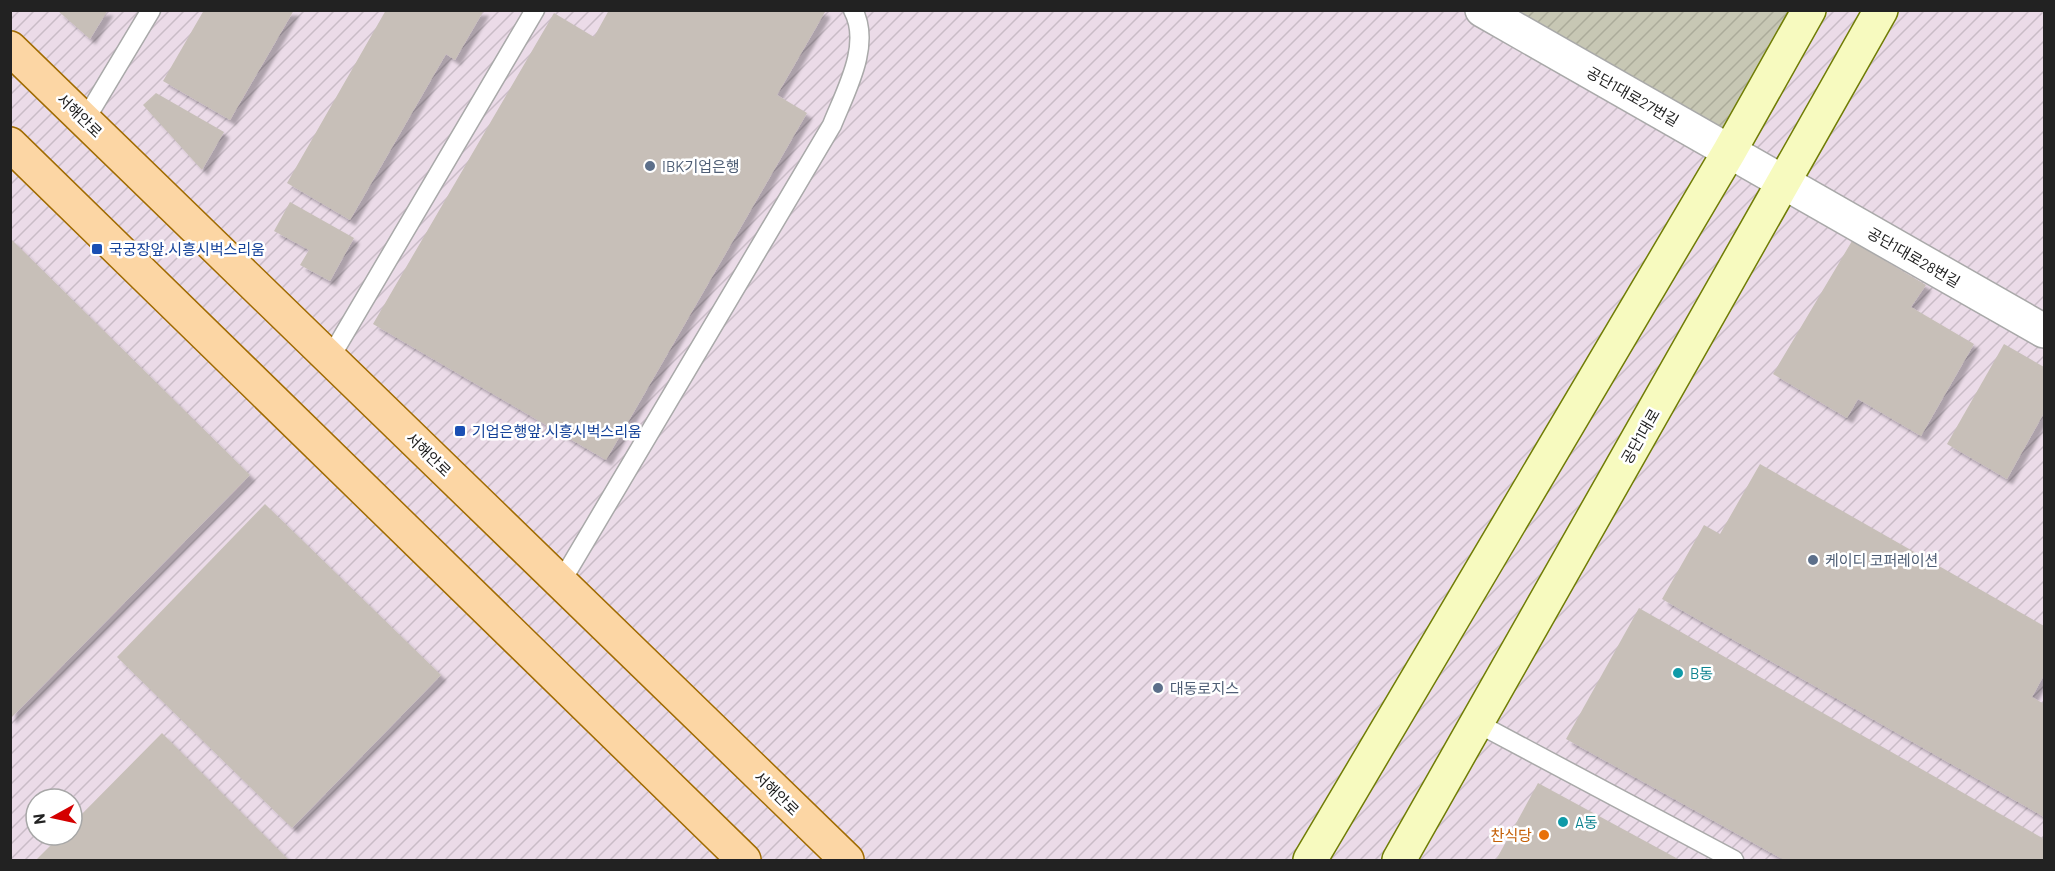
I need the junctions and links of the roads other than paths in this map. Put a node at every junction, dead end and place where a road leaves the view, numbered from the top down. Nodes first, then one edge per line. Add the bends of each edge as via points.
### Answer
1 (151, 10) edge
2 (535, 10) edge
3 (853, 10) edge
4 (1482, 10) edge
5 (1809, 10) edge
6 (1881, 10) edge
7 (10, 48) edge
8 (85, 120) junction
9 (10, 144) edge
10 (1729, 152) junction
11 (1784, 182) junction
12 (2044, 331) edge
13 (330, 358) junction
14 (561, 582) junction
15 (1477, 723) junction
16 (744, 861) edge
17 (847, 861) edge
18 (1310, 861) edge
19 (1399, 861) edge
20 (1734, 861) edge

1 - 8 lane
2 - 13 lane
3 - 14 lane via 860,46 832,125
4 - 10 street, 공단1대로27번길
5 - 10 main road
6 - 11 main road, 공단1대로
7 - 8 main road, 서해안로
8 - 13 main road, 서해안로
9 - 16 main road
10 - 11 street, 공단1대로27번길
10 - 18 main road
11 - 12 street, 공단1대로28번길
11 - 15 main road, 공단1대로
13 - 14 main road, 서해안로
14 - 17 main road, 서해안로
15 - 19 main road, 공단1대로
15 - 20 lane

